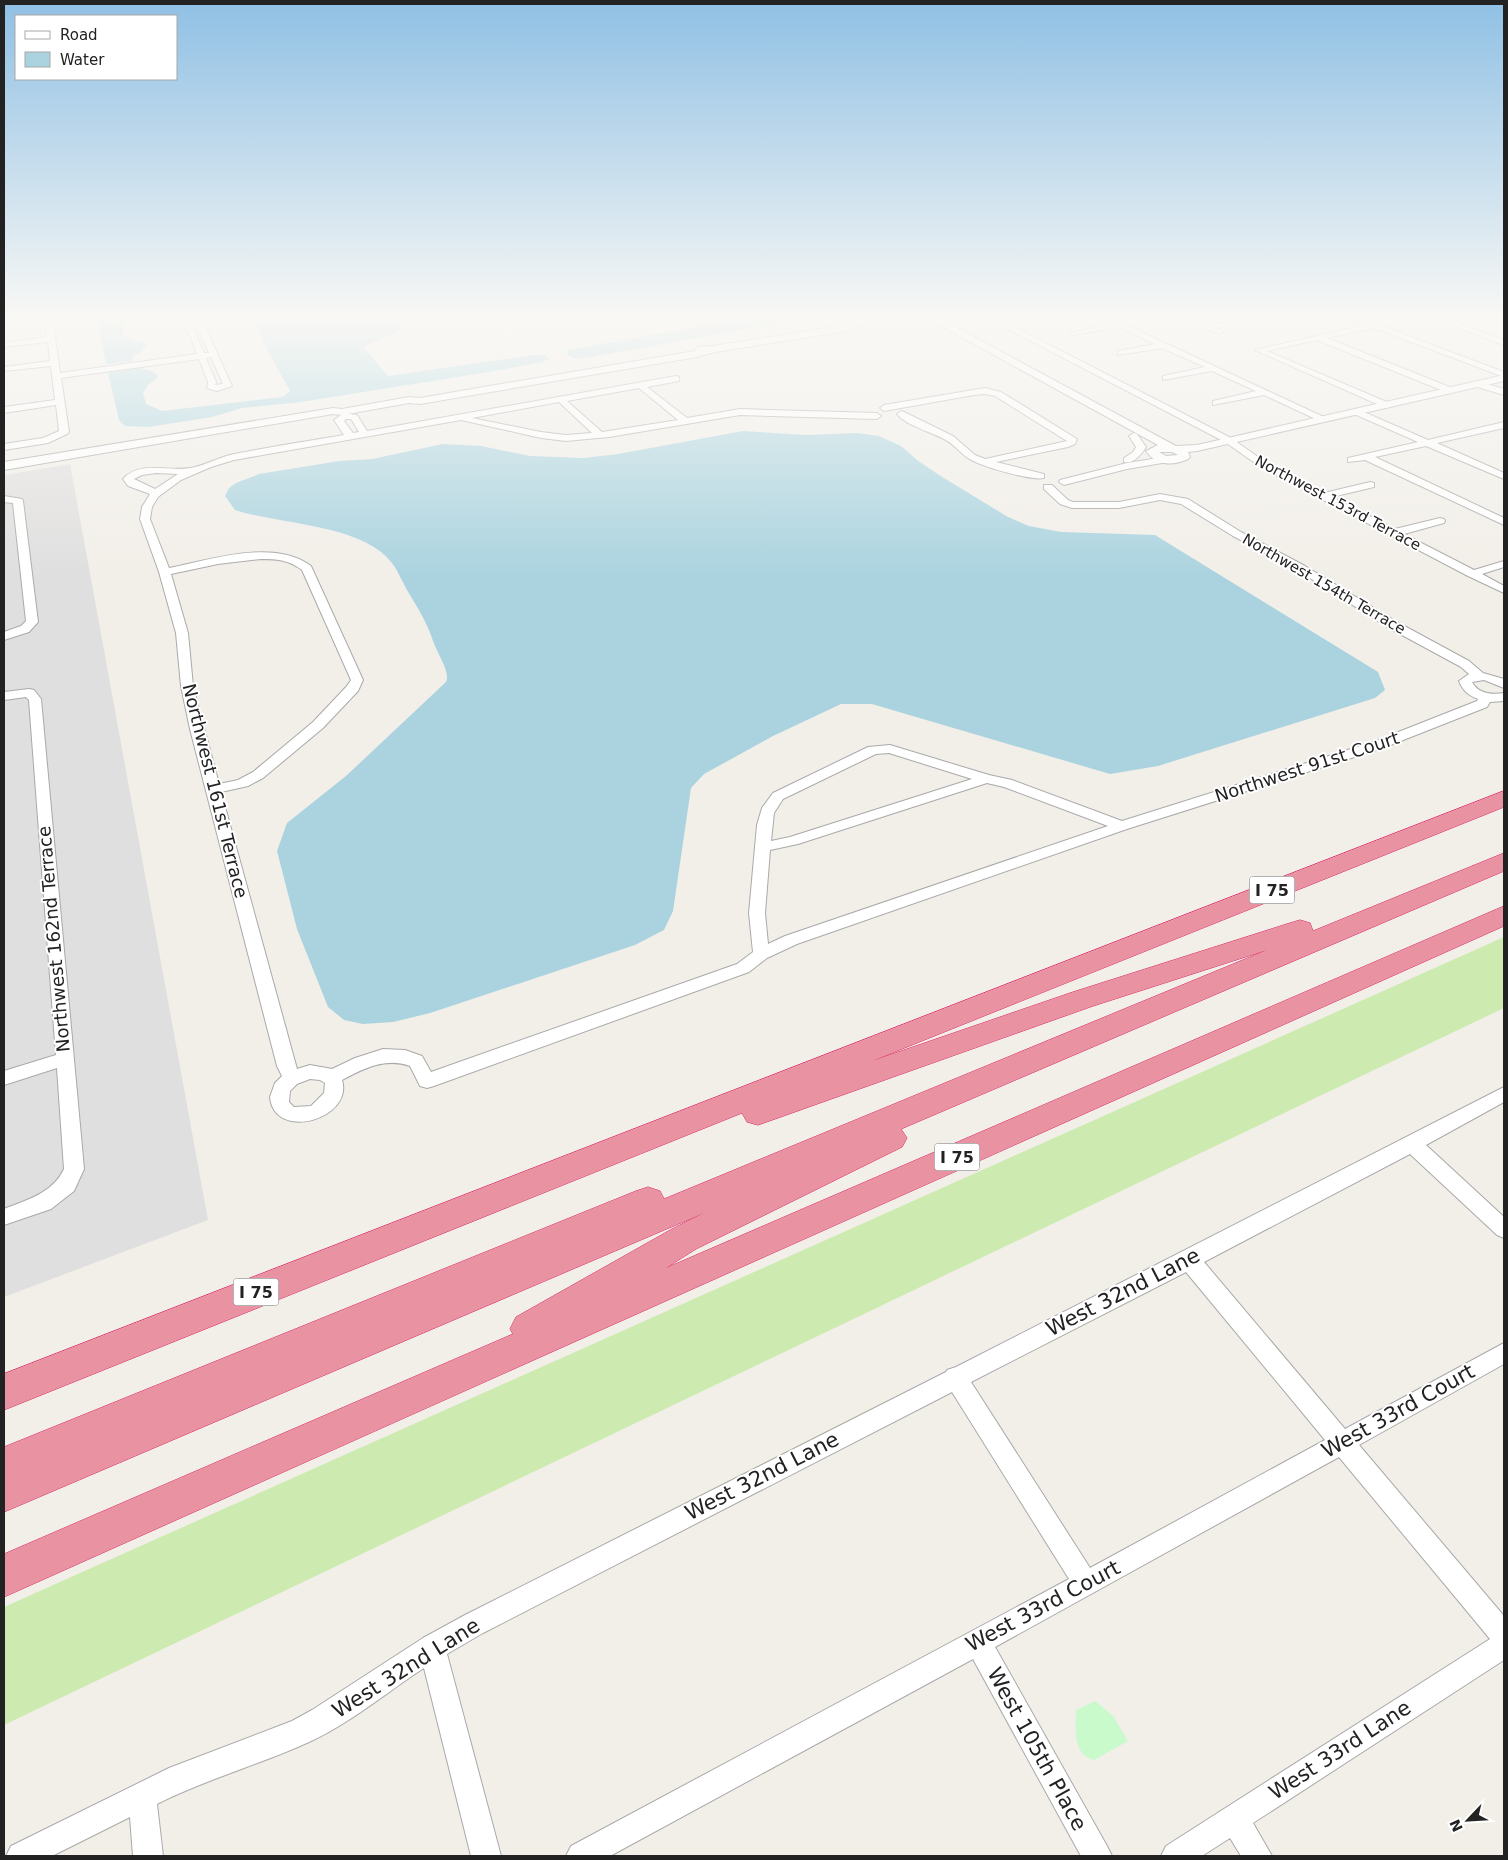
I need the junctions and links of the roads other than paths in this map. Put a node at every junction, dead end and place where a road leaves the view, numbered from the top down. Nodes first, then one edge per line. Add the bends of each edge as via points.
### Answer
1 (60, 402) edge
2 (54, 403) edge
3 (396, 403) edge
4 (538, 403) edge
5 (564, 403) edge
6 (662, 403) edge
7 (912, 403) joint
8 (1013, 403) edge
9 (1073, 403) edge
10 (1089, 403) edge
11 (1156, 403) edge
12 (1289, 403) edge
13 (1381, 403) edge
14 (1395, 403) edge
15 (1386, 405) junction
16 (4, 410) edge
17 (1357, 412) junction
18 (343, 414) junction
19 (888, 414) junction
20 (458, 417) junction
21 (1323, 419) junction
22 (684, 420) junction
23 (1504, 425) edge
24 (363, 430) junction
25 (347, 433) junction
26 (600, 435) junction
27 (1134, 436) junction
28 (1228, 440) junction
29 (1429, 443) junction
30 (4, 446) edge
31 (1178, 451) junction
32 (1152, 452) junction
33 (1367, 457) junction
34 (1127, 460) junction
35 (1165, 460) junction
36 (1351, 460) dead end
37 (983, 462) junction
38 (4, 466) edge
39 (4, 471) edge
40 (191, 471) junction
41 (1504, 476) edge
42 (1038, 478) junction
43 (1060, 484) junction
44 (1370, 484) dead end
45 (156, 493) junction
46 (1324, 496) junction
47 (1167, 497) joint
48 (9, 499) edge
49 (1440, 522) dead end
50 (1504, 522) edge
51 (1394, 533) junction
52 (304, 564) joint
53 (1504, 564) edge
54 (165, 572) junction
55 (1472, 574) junction
56 (1504, 590) edge
57 (4, 636) edge
58 (1479, 676) junction
59 (1504, 684) edge
60 (4, 696) edge
61 (1486, 697) junction
62 (1504, 697) edge
63 (986, 779) junction
64 (213, 790) junction
65 (1504, 798) edge
66 (1122, 826) junction
67 (763, 846) junction
68 (1504, 846) edge
69 (1504, 861) edge
70 (1504, 915) edge
71 (1318, 924) junction
72 (761, 954) junction
73 (1148, 1011) junction
74 (64, 1059) junction
75 (4, 1078) edge
76 (292, 1078) junction
77 (331, 1078) junction
78 (1504, 1094) edge
79 (634, 1144) junction
80 (1412, 1144) junction
81 (4, 1217) edge
82 (1504, 1230) edge
83 (1188, 1259) junction
84 (1504, 1353) edge
85 (955, 1377) junction
86 (4, 1392) edge
87 (409, 1398) junction
88 (1342, 1442) junction
89 (4, 1468) edge
90 (4, 1492) edge
91 (4, 1576) edge
92 (1086, 1584) junction
93 (1504, 1636) edge
94 (977, 1641) junction
95 (1504, 1645) edge
96 (432, 1647) junction
97 (142, 1796) junction
98 (1234, 1818) junction
99 (21, 1856) edge
100 (148, 1856) edge
101 (486, 1856) edge
102 (581, 1856) edge
103 (1097, 1856) edge
104 (1176, 1856) edge
105 (1257, 1856) edge

1 - 30 street via 64,432 60,436
2 - 16 street
3 - 18 street
4 - 20 street
5 - 26 street
6 - 22 street
7 - 19 street
7 - 19 street
8 - 37 street via 1072,440 1065,445
9 - 27 street
10 - 31 street
11 - 28 street, Northwest 153rd Terrace
12 - 21 street
13 - 15 street
14 - 15 street
15 - 17 street
17 - 21 street
17 - 29 street
18 - 24 street via 354,417
18 - 25 street via 338,420
18 - 38 street via 333,411
18 - 39 street
19 - 22 street via 740,412
19 - 37 street via 950,438 964,452
20 - 24 street
20 - 26 street via 550,436
21 - 28 street
22 - 26 street
23 - 29 street
24 - 25 street
25 - 40 street via 242,455
27 - 32 street via 1145,441
27 - 34 street via 1141,447
28 - 31 street
28 - 46 street, Northwest 153rd Terrace via 1265,466
29 - 33 street
29 - 41 street
31 - 32 street via 1159,448
31 - 35 street via 1179,459
32 - 34 street
32 - 35 street
33 - 36 street
33 - 50 street
34 - 43 street
35 - 43 street via 1135,464
37 - 42 street
40 - 45 street, Northwest 161st Terrace
40 - 45 street via 143,472 129,477 129,482
42 - 43 street via 1053,476
42 - 43 street via 1038,484 1048,487
43 - 47 street via 1068,504 1099,506
44 - 46 street
45 - 54 street, Northwest 161st Terrace via 144,516
46 - 51 street, Northwest 153rd Terrace
47 - 58 street, Northwest 154th Terrace via 1190,504 1465,664
48 - 57 street via 18,501 32,622 25,629
49 - 51 street
51 - 55 street, Northwest 153rd Terrace
52 - 54 street via 289,556 270,554
52 - 64 street via 356,682 318,725 258,775 243,783
53 - 55 street
54 - 64 street, Northwest 161st Terrace via 182,632 186,686
55 - 56 street, Northwest 153rd Terrace
58 - 59 street
58 - 61 street via 1468,678 1465,684 1472,692
60 - 74 street, Northwest 162nd Terrace via 29,693 35,699
61 - 62 street
61 - 66 street, Northwest 91st Court via 1482,704 1378,745
63 - 66 street via 1007,783
63 - 67 street via 793,841
63 - 67 street via 890,749 873,750 778,796 768,805
64 - 76 street, Northwest 161st Terrace via 286,1066
65 - 79 highway, I 75
66 - 72 street, Northwest 91st Court via 910,898
67 - 72 street via 757,914
68 - 71 highway
69 - 73 highway
70 - 87 highway, I 75
71 - 79 highway via 1083,1000 695,1136
71 - 89 highway
72 - 77 street, Northwest 91st Court via 743,968 427,1081 416,1061 401,1055 360,1062
73 - 87 highway via 1130,1024 684,1239
73 - 90 highway
74 - 75 street
74 - 81 street, Northwest 162nd Terrace via 74,1169 67,1185 44,1203
76 - 77 street via 318,1072
76 - 77 street via 280,1091 280,1104 284,1110 300,1114 319,1110 333,1098 336,1090
78 - 80 street, West 32nd Lane
79 - 86 highway, I 75
80 - 82 street
80 - 83 street, West 32nd Lane
83 - 85 street, West 32nd Lane
83 - 88 street
84 - 88 street, West 33rd Court
85 - 92 street
85 - 96 street, West 32nd Lane
87 - 91 highway, I 75
88 - 92 street, West 33rd Court
88 - 93 street
92 - 94 street, West 33rd Court
94 - 102 street, West 33rd Court
94 - 103 street, West 105th Place
95 - 98 street, West 33rd Lane
96 - 97 street, West 32nd Lane via 300,1732 204,1768
96 - 101 street
97 - 99 street, West 32nd Lane
97 - 100 street
98 - 104 street, West 33rd Lane
98 - 105 street

